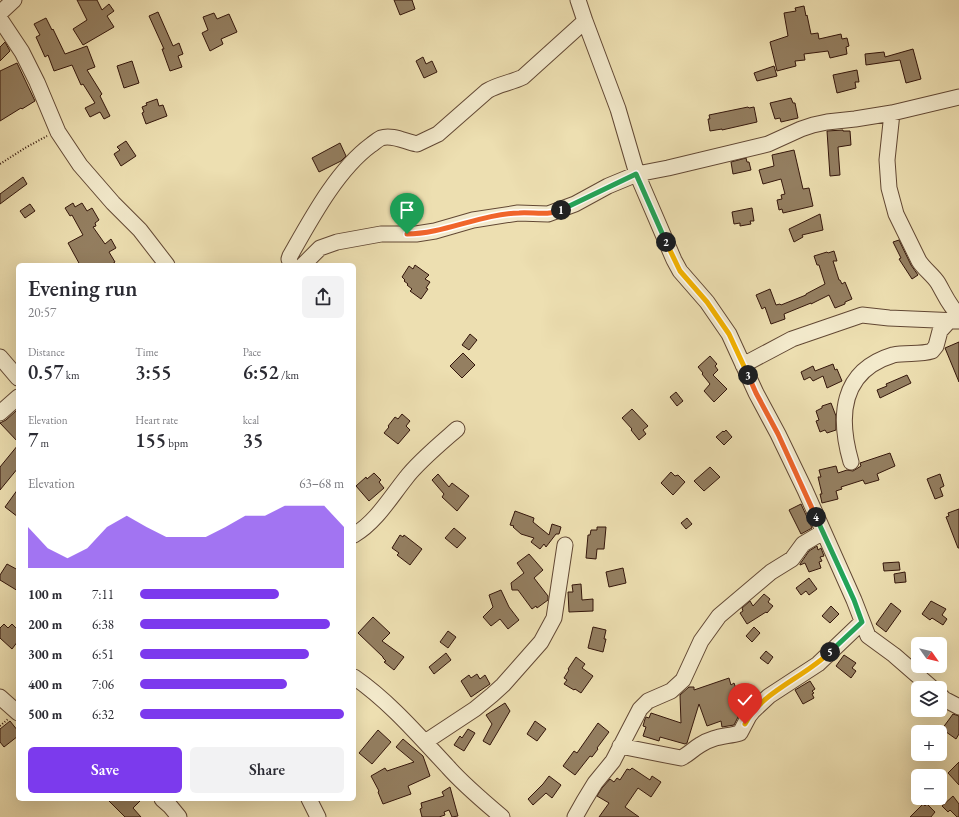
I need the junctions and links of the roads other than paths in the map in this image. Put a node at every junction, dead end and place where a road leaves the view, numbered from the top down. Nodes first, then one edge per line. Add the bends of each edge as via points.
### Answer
1 (14, 0) edge
2 (578, 0) edge
3 (0, 13) edge
4 (0, 18) edge
5 (585, 22) junction
6 (959, 97) edge
7 (892, 114) junction
8 (636, 174) junction
9 (165, 263) edge
10 (290, 263) edge
11 (305, 263) edge
12 (956, 319) edge
13 (0, 358) edge
14 (743, 365) junction
15 (16, 376) edge
16 (16, 399) edge
17 (0, 413) edge
18 (456, 429) dead end
19 (851, 462) dead end
20 (823, 532) junction
21 (356, 533) edge
22 (565, 546) dead end
23 (862, 622) junction
24 (356, 679) edge
25 (924, 681) edge
26 (0, 697) edge
27 (947, 701) edge
28 (959, 707) edge
29 (16, 711) edge
30 (424, 742) junction
31 (620, 746) junction
32 (164, 801) edge
33 (310, 801) edge
34 (179, 817) edge
35 (318, 817) edge
36 (502, 817) edge
37 (576, 817) edge

1 - 3 street
2 - 5 street
4 - 9 street via 22,52 58,132 80,165 140,230
5 - 8 street via 618,109
5 - 10 street via 522,77 487,91 438,134 417,144 382,138 366,148 352,161 332,187 290,256
6 - 7 street
7 - 8 street via 814,125 768,144
7 - 12 street via 887,160 893,208 919,261 935,279
8 - 11 street via 575,204 548,214 518,213 473,220 416,234 382,234 351,239 320,248
8 - 14 street via 680,271 720,320
12 - 14 street via 862,315 792,339
12 - 19 street via 940,331 932,351 890,356 872,364 856,379 847,399 845,415 845,436
13 - 15 street
14 - 20 street
16 - 17 street
18 - 21 street via 406,477 376,516
20 - 23 street
20 - 31 street via 803,544 792,559 771,572 719,616 701,641 683,680 671,692 648,700 644,704
22 - 30 street via 554,618 541,642 492,695
23 - 25 street via 869,638 894,655
23 - 31 street via 818,664 769,696 749,716 740,733 718,736 681,758
24 - 30 street via 393,708
26 - 29 street
27 - 28 street
30 - 36 street via 473,792
31 - 37 street
32 - 34 street
33 - 35 street

